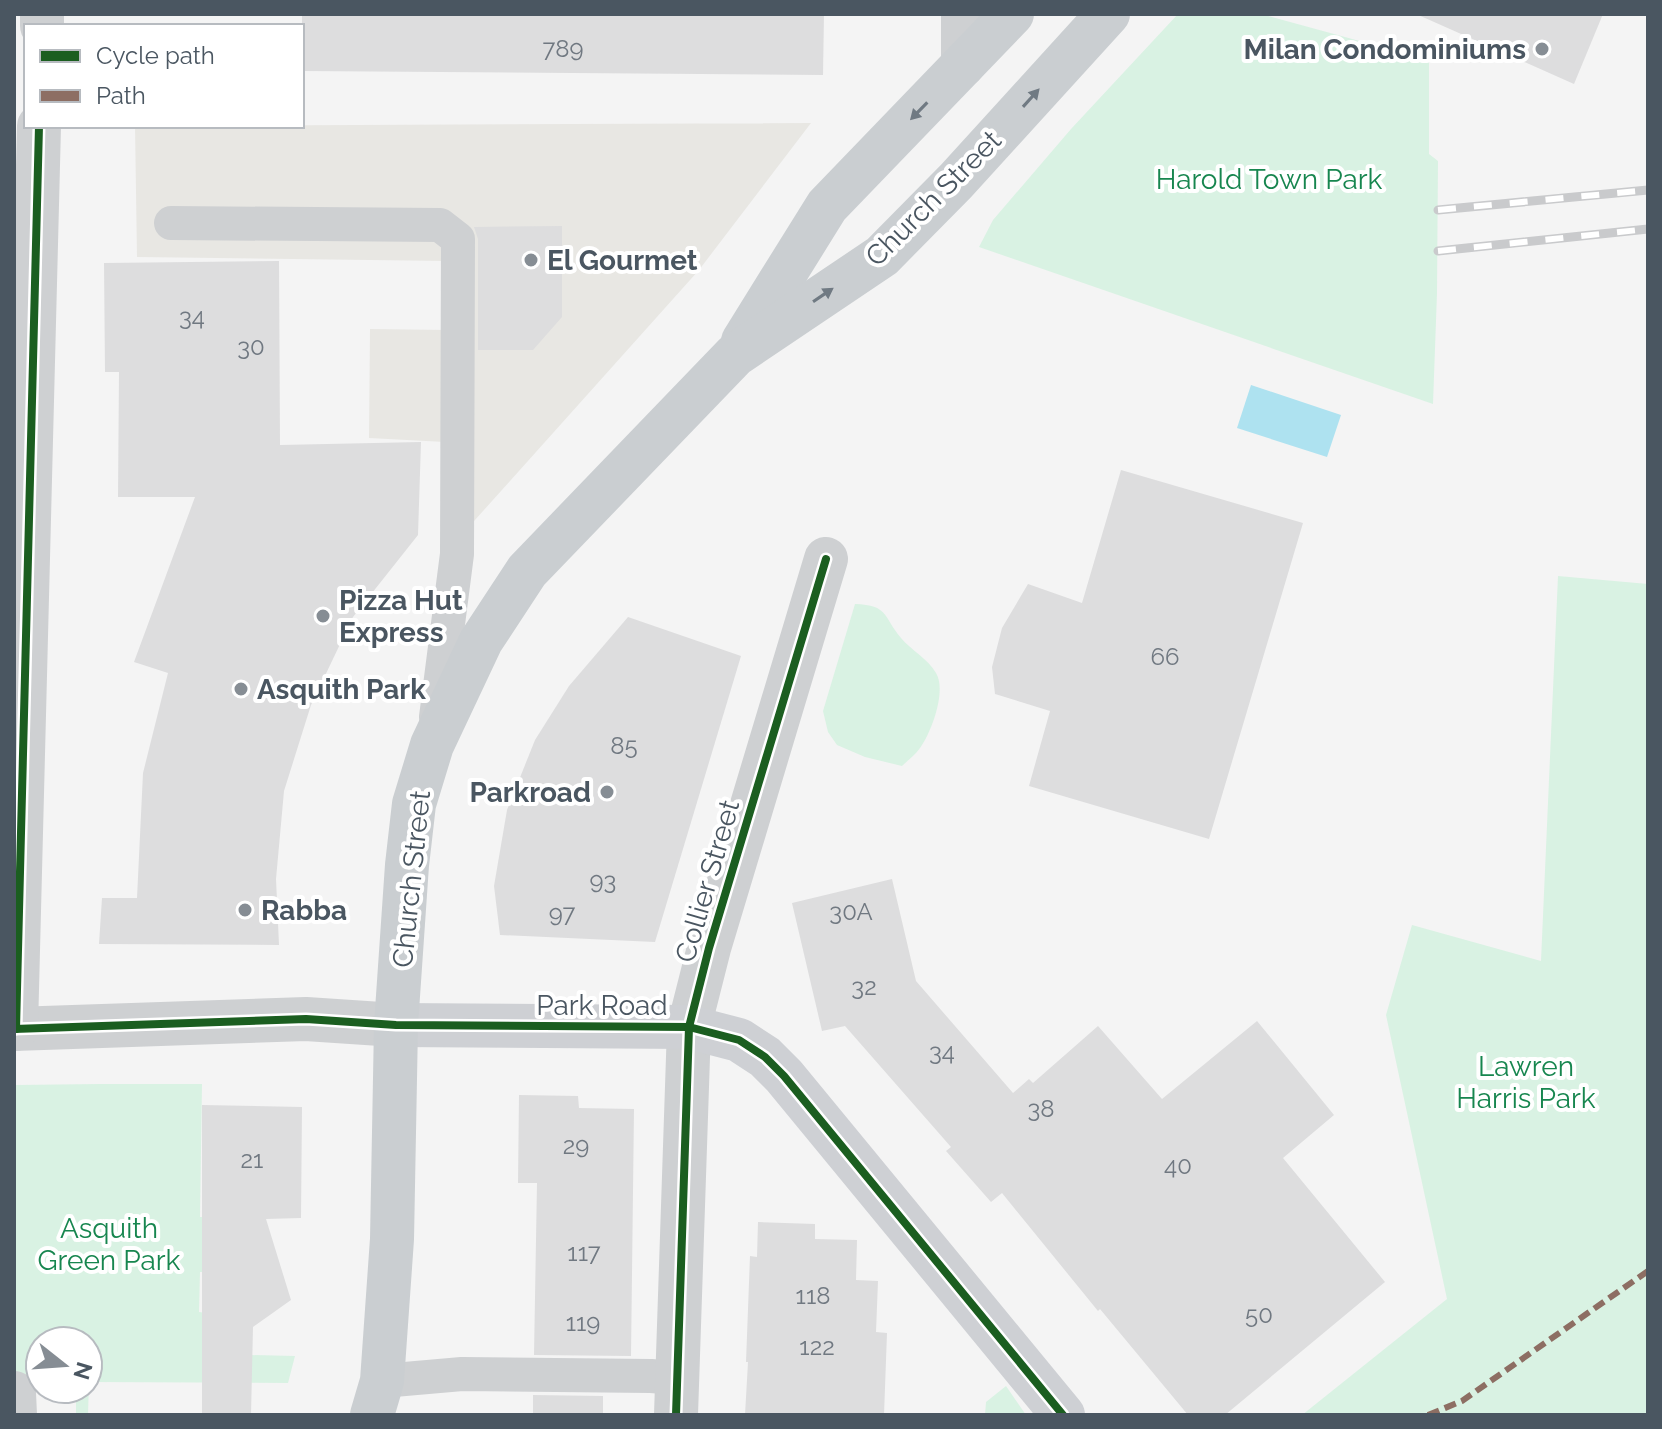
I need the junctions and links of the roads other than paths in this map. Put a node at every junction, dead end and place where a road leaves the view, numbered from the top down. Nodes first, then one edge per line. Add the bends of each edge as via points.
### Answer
1 (963, 14) edge
2 (1012, 14) edge
3 (1108, 14) edge
4 (963, 65) junction
5 (39, 128) edge
6 (171, 223) dead end
7 (735, 355) junction
8 (826, 559) dead end
9 (432, 745) junction
10 (396, 1025) junction
11 (689, 1027) junction
12 (15, 1029) edge
13 (14, 1393) edge
14 (676, 1396) edge
15 (377, 1398) edge
16 (15, 1415) edge
17 (1063, 1415) edge

1 - 4 street
2 - 4 main road, Church Street
7 -> 3 main road, Church Street via 882,256
4 -> 7 main road, Church Street via 827,206
5 - 12 street
6 - 9 lane via 440,225 458,239 457,554
7 - 9 main road, Church Street via 527,571 481,641
8 - 11 street, Collier Street
9 - 10 main road, Church Street via 414,804
10 - 11 street, Park Road
10 - 12 street, Park Road via 306,1019
10 - 15 main road, Church Street via 392,1239
11 - 14 street, Collier Street
11 - 17 street, Park Road via 739,1040 784,1076
13 - 16 street
14 - 15 lane via 651,1376 462,1374

